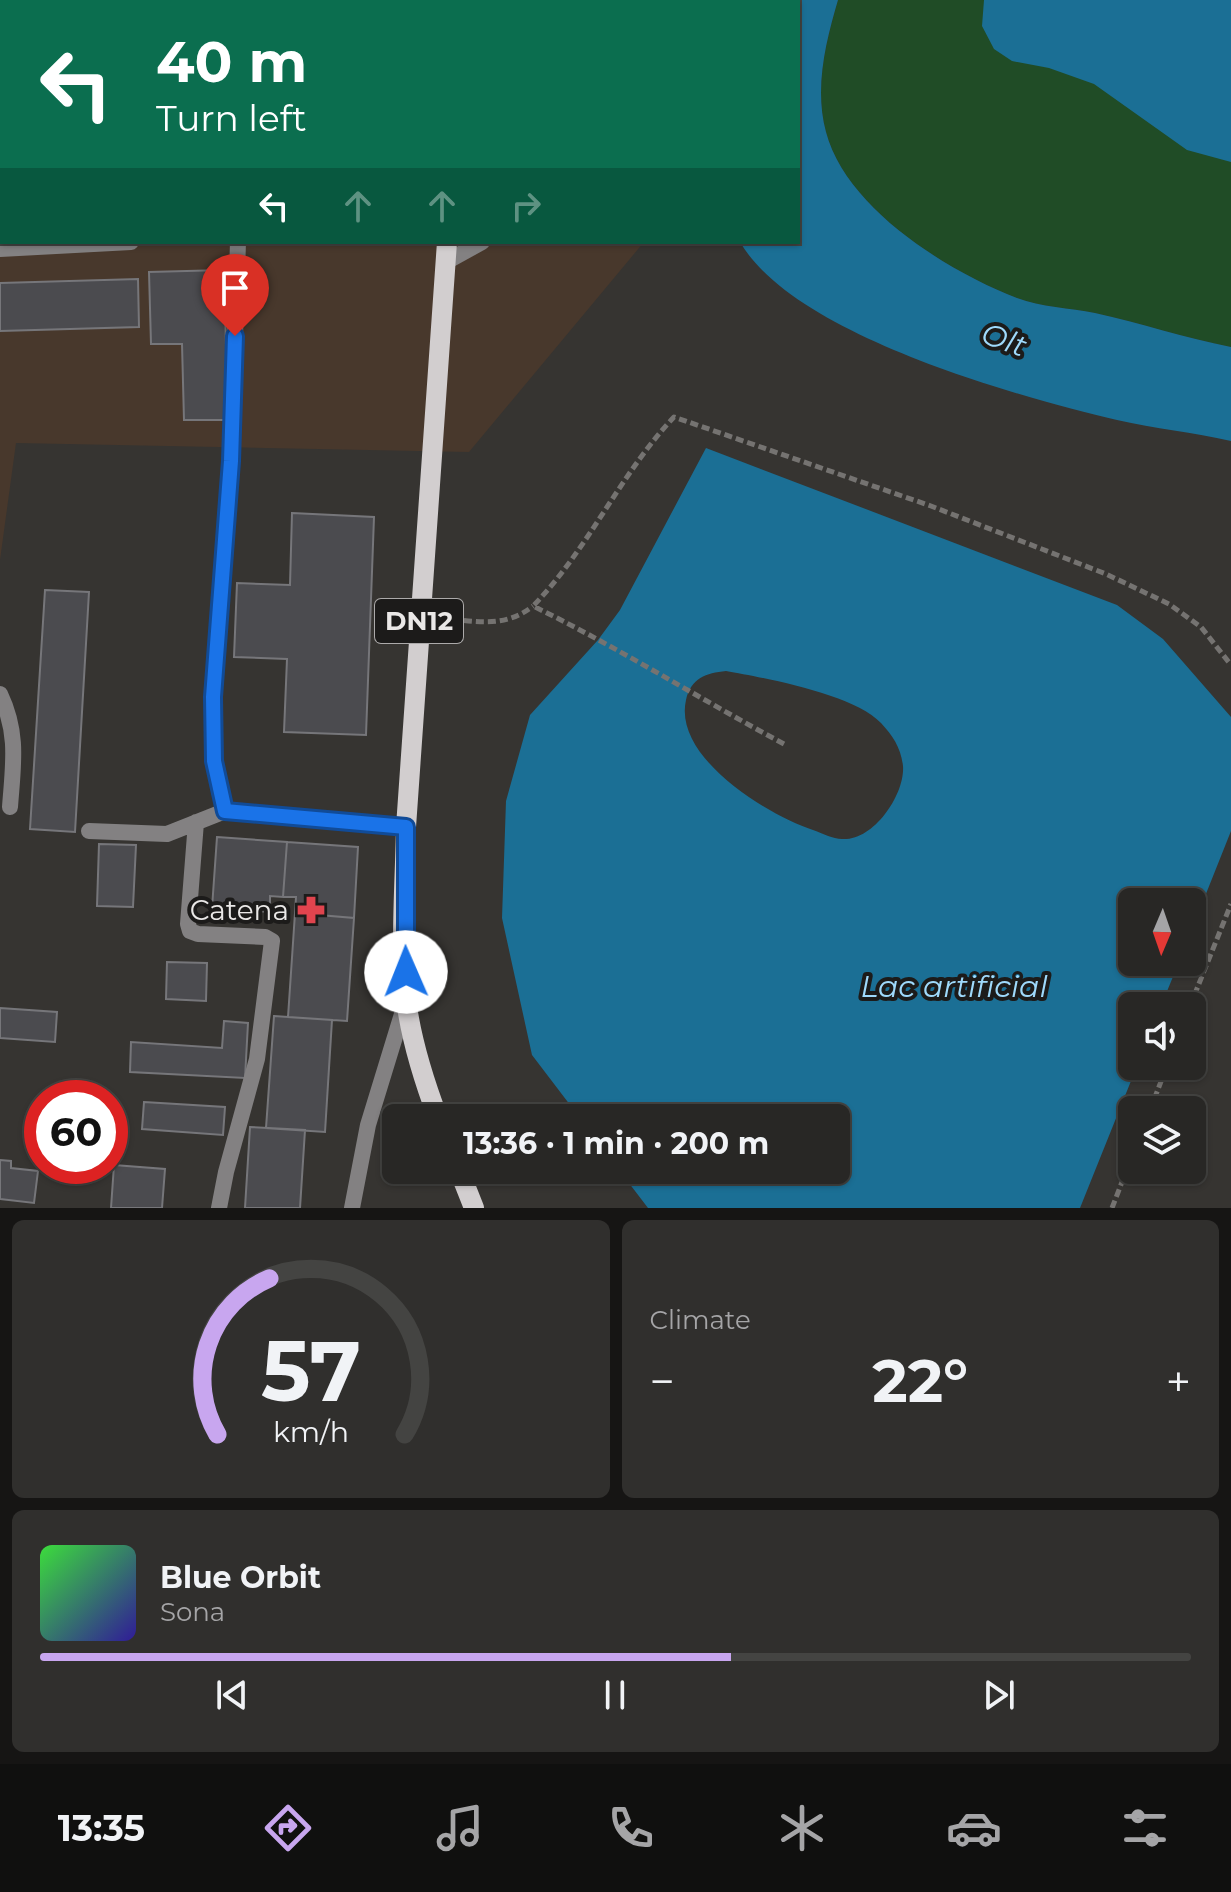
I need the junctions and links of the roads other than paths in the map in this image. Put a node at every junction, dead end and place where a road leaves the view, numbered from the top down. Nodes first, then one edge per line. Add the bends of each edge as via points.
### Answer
1 (94, 244) edge
2 (238, 244) edge
3 (447, 244) edge
4 (478, 244) edge
5 (0, 249) edge
6 (444, 263) junction
7 (0, 694) edge
8 (10, 807) dead end
9 (225, 811) junction
10 (196, 822) junction
11 (406, 827) junction
12 (89, 831) dead end
13 (406, 1000) junction
14 (433, 1104) edge
15 (465, 1184) edge
16 (219, 1208) edge
17 (352, 1208) edge
18 (474, 1208) edge

1 - 5 street
2 - 9 street via 231,461 213,697 214,761
3 - 6 main road, DN12
4 - 6 street
6 - 11 main road, DN12
7 - 8 street via 11,718 14,748
9 - 10 street
9 - 11 street
10 - 12 street via 167,834
10 - 16 street via 190,931 272,941 257,1059
11 - 13 main road, DN12
13 - 14 main road, DN12
13 - 17 street via 368,1125
15 - 18 main road

